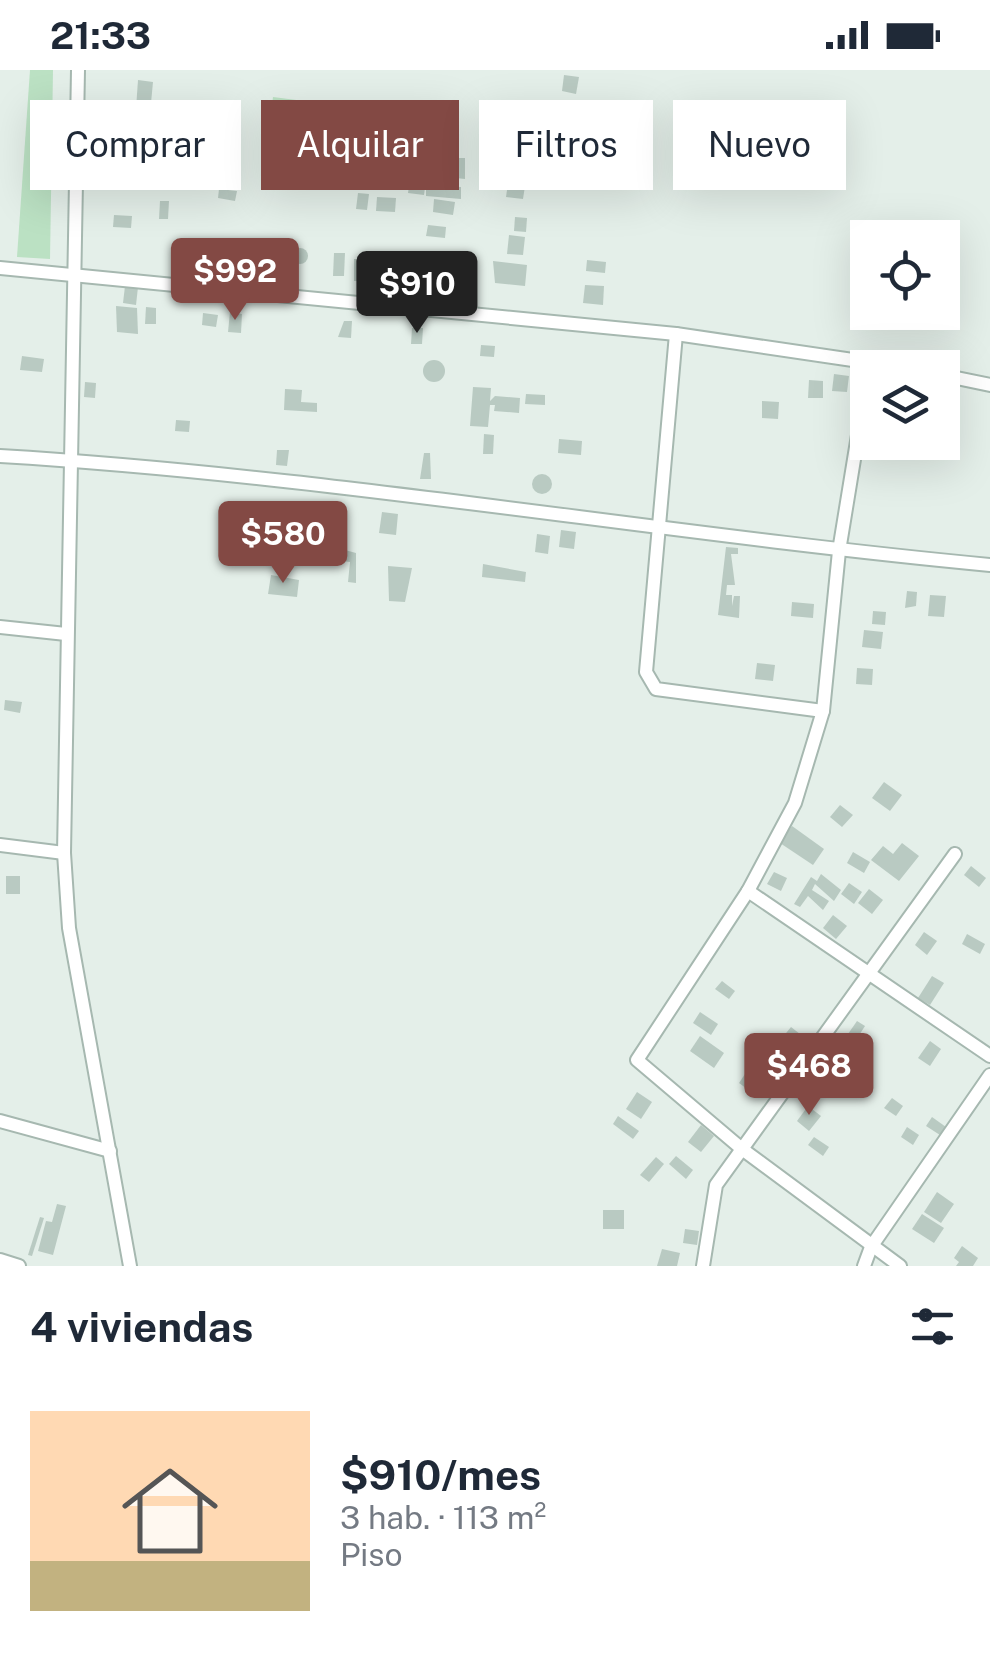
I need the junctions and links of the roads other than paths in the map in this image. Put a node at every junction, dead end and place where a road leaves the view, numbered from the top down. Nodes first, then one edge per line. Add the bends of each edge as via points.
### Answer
1 (78, 70) edge
2 (0, 268) edge
3 (77, 277) junction
4 (676, 334) junction
5 (850, 364) edge
6 (960, 379) edge
7 (990, 386) edge
8 (0, 456) edge
9 (72, 460) junction
10 (854, 460) edge
11 (659, 525) junction
12 (839, 551) junction
13 (990, 565) edge
14 (0, 627) edge
15 (66, 634) junction
16 (822, 711) junction
17 (0, 845) edge
18 (64, 853) junction
19 (954, 854) dead end
20 (748, 891) junction
21 (867, 975) junction
22 (990, 1056) edge
23 (990, 1076) edge
24 (0, 1121) edge
25 (742, 1149) junction
26 (110, 1151) junction
27 (872, 1247) junction
28 (0, 1260) edge
29 (19, 1266) edge
30 (130, 1266) edge
31 (702, 1266) edge
32 (864, 1266) edge
33 (900, 1266) edge

1 - 3 street
2 - 3 street
3 - 4 street
3 - 9 street
4 - 5 street
4 - 11 street
6 - 7 street
8 - 9 street
9 - 11 street
9 - 15 street
10 - 12 street
11 - 12 street
11 - 16 street via 646,672 656,689
12 - 13 street
12 - 16 street
14 - 15 street
15 - 18 street
16 - 20 street via 795,803
17 - 18 street
18 - 26 street via 69,928
19 - 21 street
20 - 21 street
20 - 25 street via 637,1060
21 - 22 street
21 - 25 street
23 - 27 street
24 - 26 street
25 - 27 street
25 - 31 street via 716,1185
26 - 30 street
27 - 32 street
27 - 33 street
28 - 29 street

